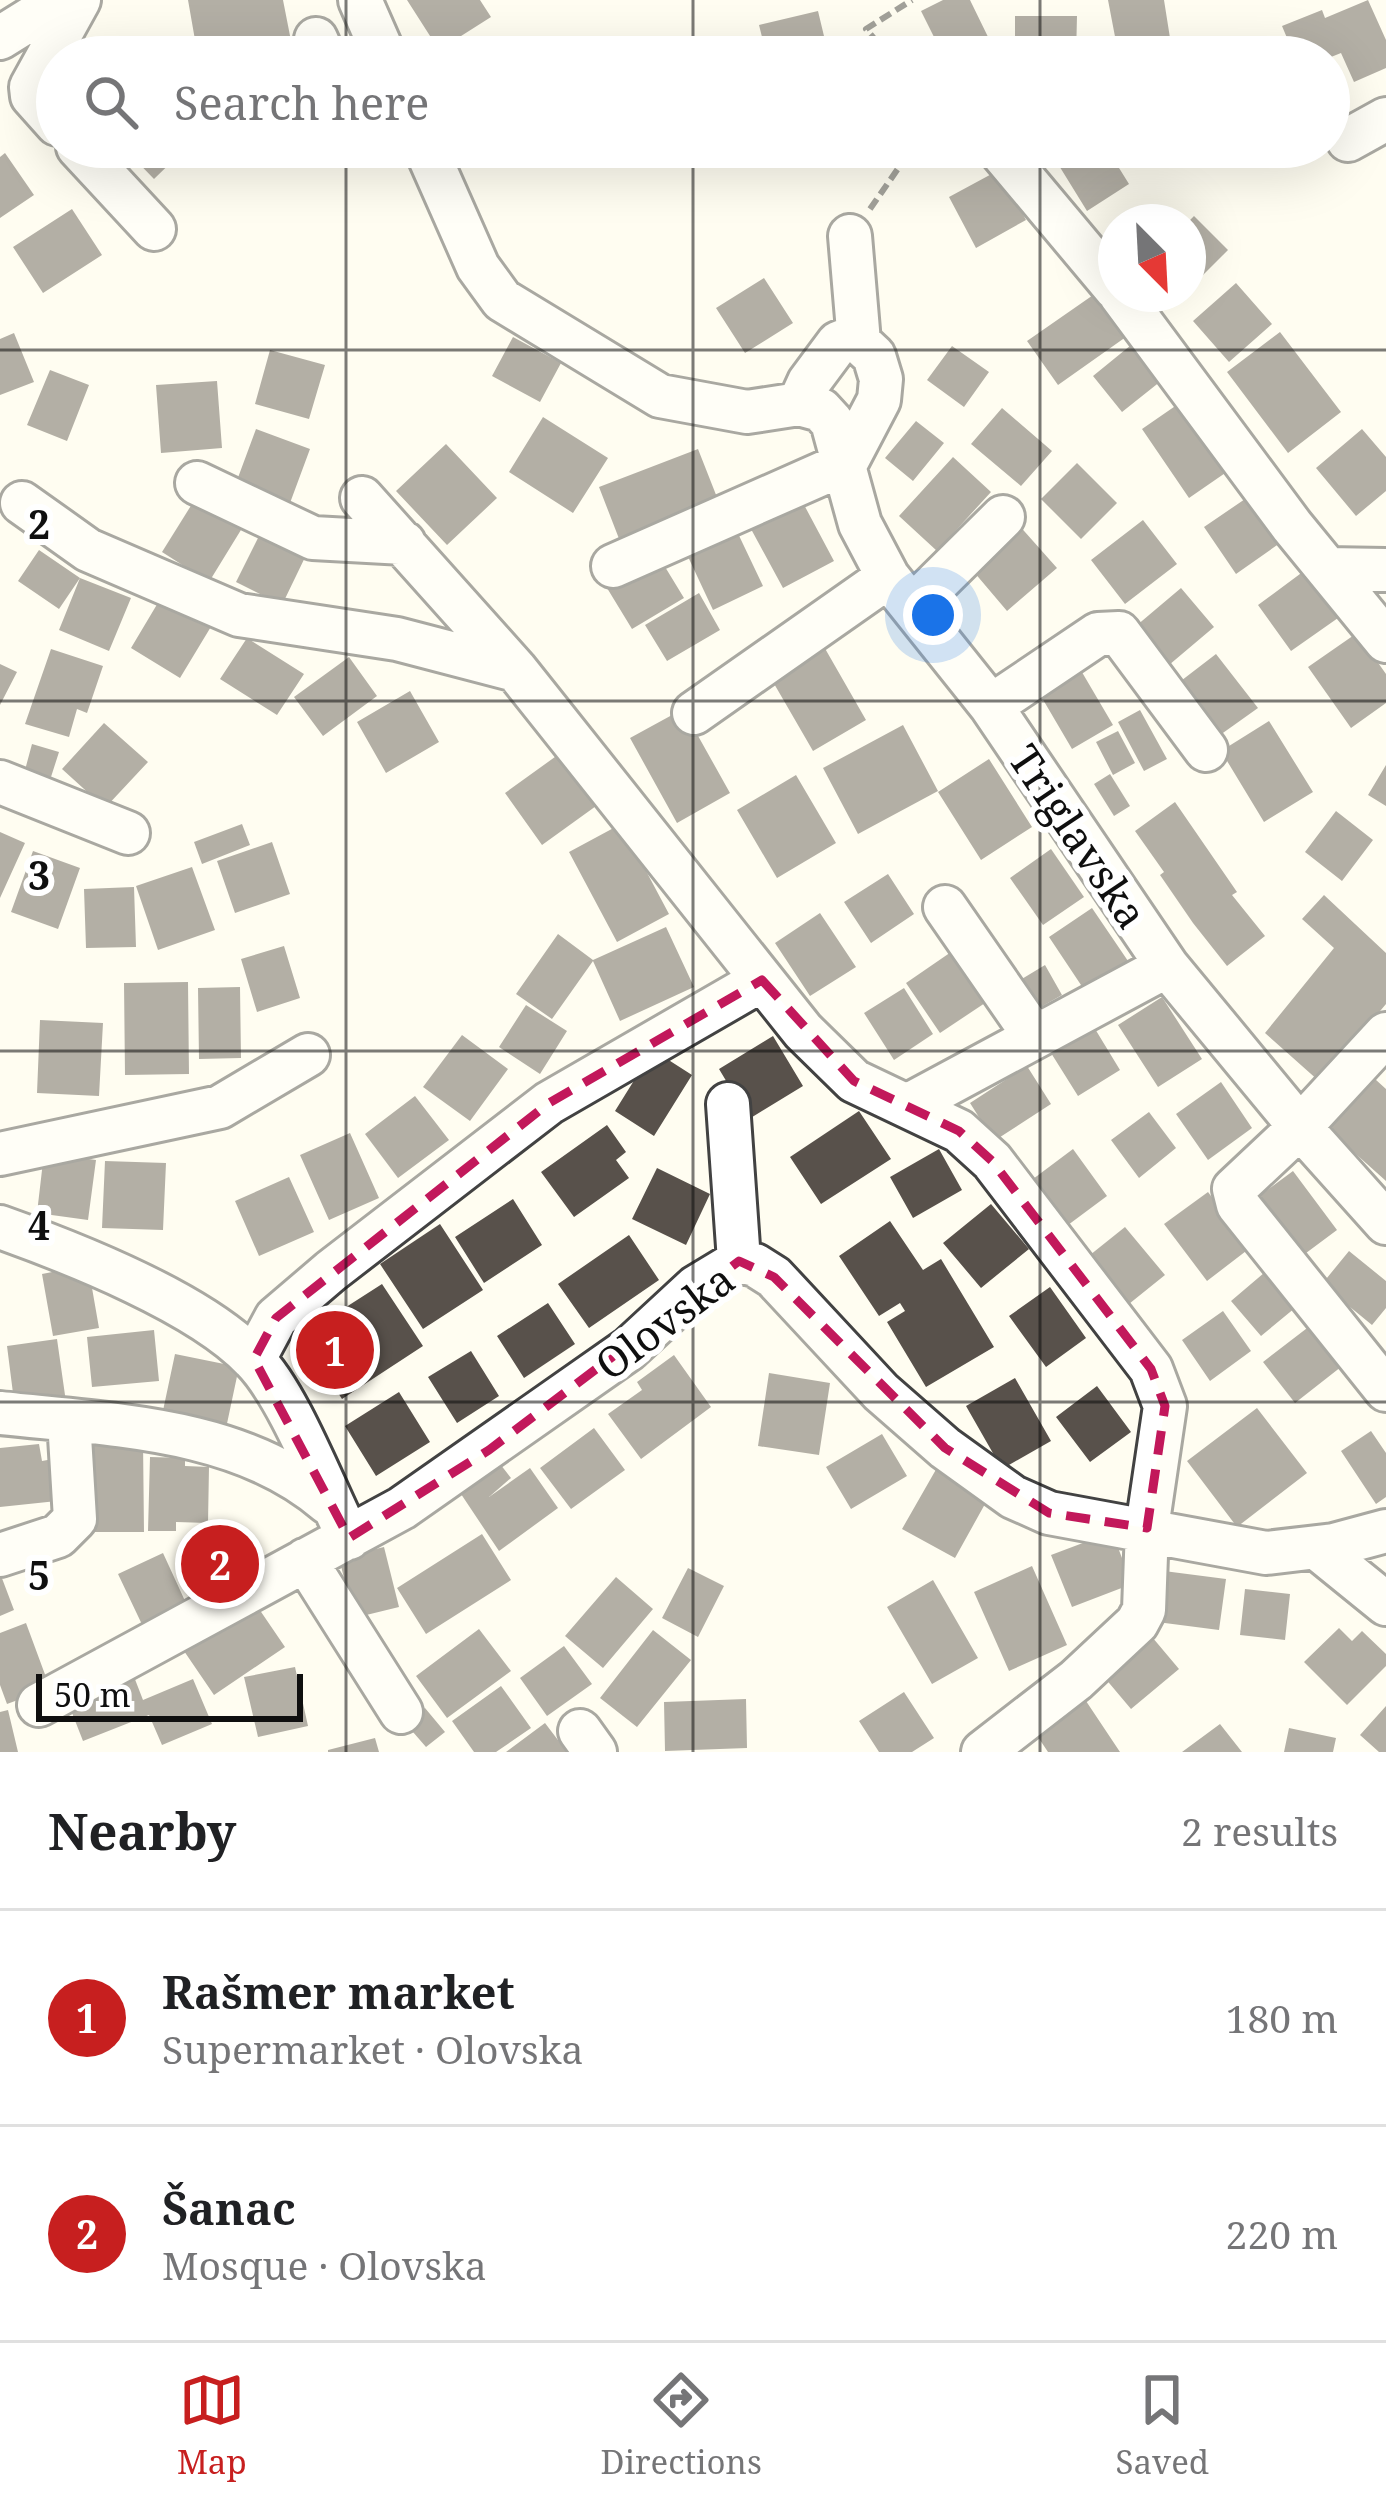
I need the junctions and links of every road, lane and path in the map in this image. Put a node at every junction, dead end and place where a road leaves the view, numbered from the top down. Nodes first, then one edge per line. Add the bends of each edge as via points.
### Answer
1 (62, 0) edge
2 (79, 0) edge
3 (360, 0) edge
4 (912, 0) edge
5 (59, 36) edge
6 (376, 36) edge
7 (872, 36) edge
8 (0, 38) edge
9 (1386, 119) edge
10 (1350, 139) edge
11 (97, 168) edge
12 (434, 168) edge
13 (898, 168) edge
14 (1015, 168) edge
15 (154, 230) dead end
16 (850, 236) joint
17 (1098, 268) edge
18 (1133, 312) edge
19 (859, 342) junction
20 (799, 404) junction
21 (846, 464) junction
22 (197, 483) dead end
23 (362, 498) dead end
24 (22, 503) dead end
25 (1003, 518) dead end
26 (404, 543) junction
27 (613, 566) dead end
28 (1328, 569) junction
29 (1386, 570) edge
30 (901, 592) junction
31 (1386, 640) edge
32 (516, 670) junction
33 (991, 706) junction
34 (694, 713) dead end
35 (1206, 750) dead end
36 (0, 782) edge
37 (128, 833) dead end
38 (945, 908) dead end
39 (1167, 966) junction
40 (762, 980) junction
41 (1386, 1034) edge
42 (1035, 1037) junction
43 (308, 1055) dead end
44 (728, 1104) dead end
45 (907, 1106) junction
46 (1300, 1127) junction
47 (0, 1154) edge
48 (1386, 1223) edge
49 (0, 1227) edge
50 (740, 1261) junction
51 (254, 1359) junction
52 (1386, 1390) edge
53 (0, 1413) edge
54 (69, 1420) junction
55 (341, 1522) junction
56 (1148, 1528) junction
57 (1386, 1531) edge
58 (1317, 1548) junction
59 (0, 1555) edge
60 (305, 1561) junction
61 (1386, 1604) edge
62 (39, 1705) dead end
63 (400, 1712) dead end
64 (983, 1752) edge

1 - 8 street
2 - 5 street
3 - 6 street
4 - 7 path via 866,29
9 - 10 street
11 - 15 street
12 - 20 street via 478,267 502,300 659,396 747,412
13 - 16 path
14 - 17 street
16 - 19 street
18 - 28 street
19 - 20 street via 848,339 829,351
19 - 21 street via 879,365 880,400
20 - 21 street, Triglavska via 832,422
21 - 27 street
21 - 30 street, Triglavska via 860,524
22 - 26 street via 313,538
23 - 26 street
24 - 32 street via 88,550 238,615 397,639
25 - 30 street
26 - 32 street
28 - 29 street
28 - 31 street
30 - 33 street, Triglavska
30 - 34 street
32 - 40 street
33 - 35 street, Triglavska via 1098,634 1118,633
33 - 39 street, Triglavska
36 - 37 street
38 - 42 street
39 - 42 street, Triglavska
39 - 46 street, Triglavska
40 - 45 street via 837,1067
40 - 51 street via 549,1103 331,1270 276,1318
41 - 46 street
42 - 45 street, Triglavska
43 - 47 street via 220,1107
44 - 50 street
45 - 56 street via 959,1131 992,1161 1151,1369 1165,1406
46 - 48 street, Triglavska
46 - 52 street via 1234,1189 1238,1205
49 - 51 street via 127,1278
50 - 55 street, Olovska via 696,1286 629,1349 489,1450
50 - 56 street, Olovska via 773,1277 881,1392 1013,1497 1049,1513
51 - 55 street
53 - 54 street
54 - 55 street via 149,1429 268,1462 298,1476
54 - 59 street via 75,1519 58,1536
55 - 60 street, Olovska
56 - 58 street, Olovska via 1266,1553
56 - 64 street via 1137,1623
57 - 58 street, Olovska
58 - 61 street
60 - 62 street, Olovska
60 - 63 street

